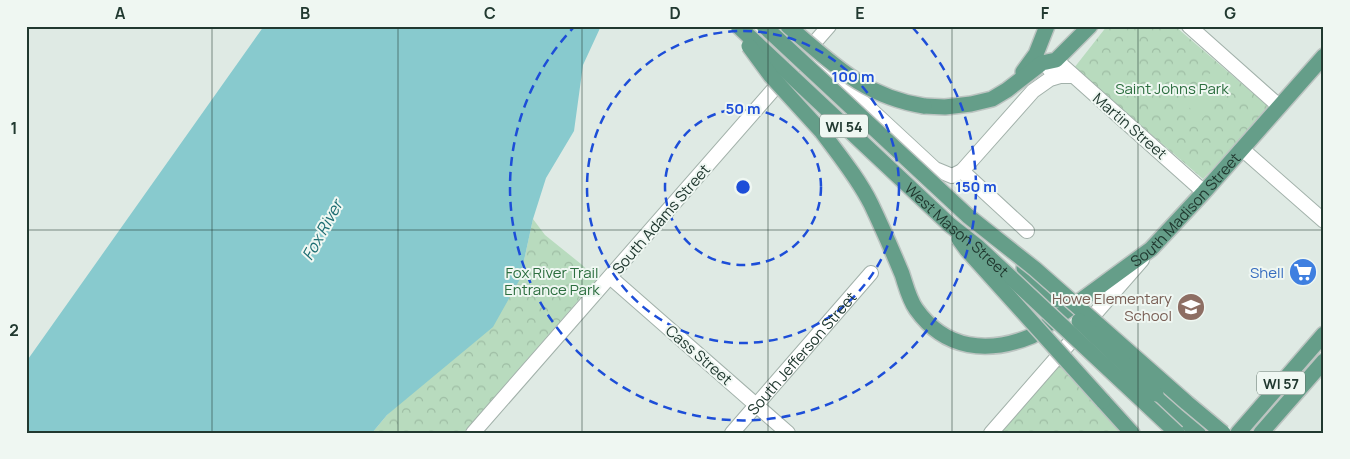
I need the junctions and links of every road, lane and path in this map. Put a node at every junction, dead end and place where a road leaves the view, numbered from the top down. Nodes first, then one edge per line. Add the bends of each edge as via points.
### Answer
1 (736, 26) edge
2 (764, 26) edge
3 (788, 26) edge
4 (829, 26) edge
5 (1047, 26) edge
6 (1090, 26) edge
7 (1189, 26) edge
8 (807, 51) junction
9 (1324, 56) edge
10 (1056, 60) junction
11 (1073, 76) junction
12 (1007, 90) junction
13 (1032, 91) junction
14 (1279, 106) junction
15 (1242, 149) junction
16 (962, 172) junction
17 (1204, 192) junction
18 (968, 216) junction
19 (1324, 221) edge
20 (950, 225) junction
21 (1027, 231) dead end
22 (1151, 249) junction
23 (871, 273) dead end
24 (610, 277) junction
25 (1324, 334) edge
26 (1324, 361) edge
27 (756, 406) junction
28 (1271, 427) edge
29 (473, 433) edge
30 (732, 433) edge
31 (788, 433) edge
32 (991, 433) edge
33 (1132, 433) edge
34 (1177, 433) edge
35 (1198, 433) edge
36 (1223, 433) edge
37 (1238, 433) edge
38 (1261, 433) edge

1 - 20 main road, West Mason Street / WI 54, bridge
1 - 22 main road, bridge via 771,76 822,132 856,180 884,232 910,298 932,326 945,336 982,347 1013,344 1032,336
2 - 18 main road, West Mason Street / WI 54, bridge
3 - 12 main road, bridge via 860,84 892,99 945,107 992,99
4 - 8 street, South Adams Street
5 - 12 main road via 1036,54
6 - 10 main road
7 - 14 street
8 - 16 street via 936,169 952,176
8 - 24 street, South Adams Street
9 - 14 main road, South Madison Street
10 - 11 street, Martin Street
10 - 12 main road via 1042,64
10 - 13 street
11 - 13 street via 1050,79
11 - 17 street, Martin Street
13 - 16 street
14 - 15 main road, South Madison Street
15 - 17 main road, South Madison Street
15 - 19 street
16 - 21 street
17 - 22 main road, South Madison Street
18 - 35 main road, West Mason Street, bridge
18 - 36 main road, WI 54, bridge via 1035,269
20 - 33 main road, WI 54, bridge via 967,250
20 - 34 main road, West Mason Street, bridge via 978,246
22 - 32 street, South Madison Street
23 - 27 street, South Jefferson Street
24 - 27 street, Cass Street
24 - 29 street, South Adams Street
25 - 37 main road, WI 57
26 - 28 main road
27 - 30 street, South Jefferson Street
27 - 31 street, Cass Street
28 - 38 main road

